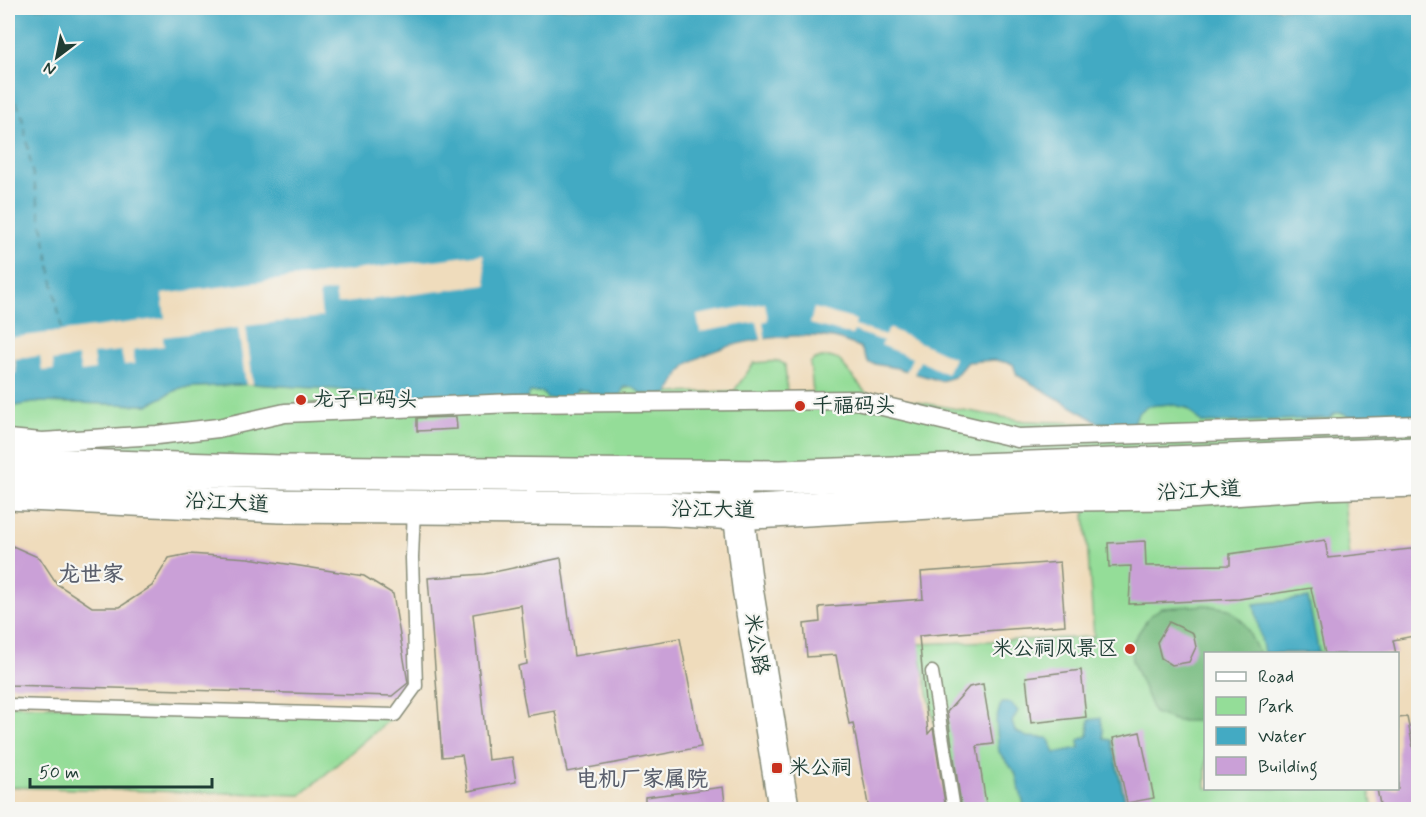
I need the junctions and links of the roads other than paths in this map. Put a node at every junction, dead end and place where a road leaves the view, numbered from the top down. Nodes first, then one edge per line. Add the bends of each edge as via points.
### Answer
1 (1419, 425) edge
2 (8, 440) edge
3 (1419, 454) edge
4 (8, 464) edge
5 (734, 477) junction
6 (1419, 480) edge
7 (8, 492) edge
8 (414, 506) junction
9 (736, 513) junction
10 (932, 672) dead end
11 (8, 705) edge
12 (784, 810) edge
13 (954, 810) edge

1 - 2 street via 1018,438 857,400 525,403 285,413 218,428 157,435 42,442
3 - 5 main road, 沿江大道
4 - 5 main road, 沿江大道 via 280,472
5 - 9 street, 米公路
6 - 9 main road, 沿江大道
7 - 8 main road, 沿江大道 via 280,506
8 - 9 main road, 沿江大道
8 - 11 lane via 416,686 395,716
9 - 12 street, 米公路
10 - 13 lane

